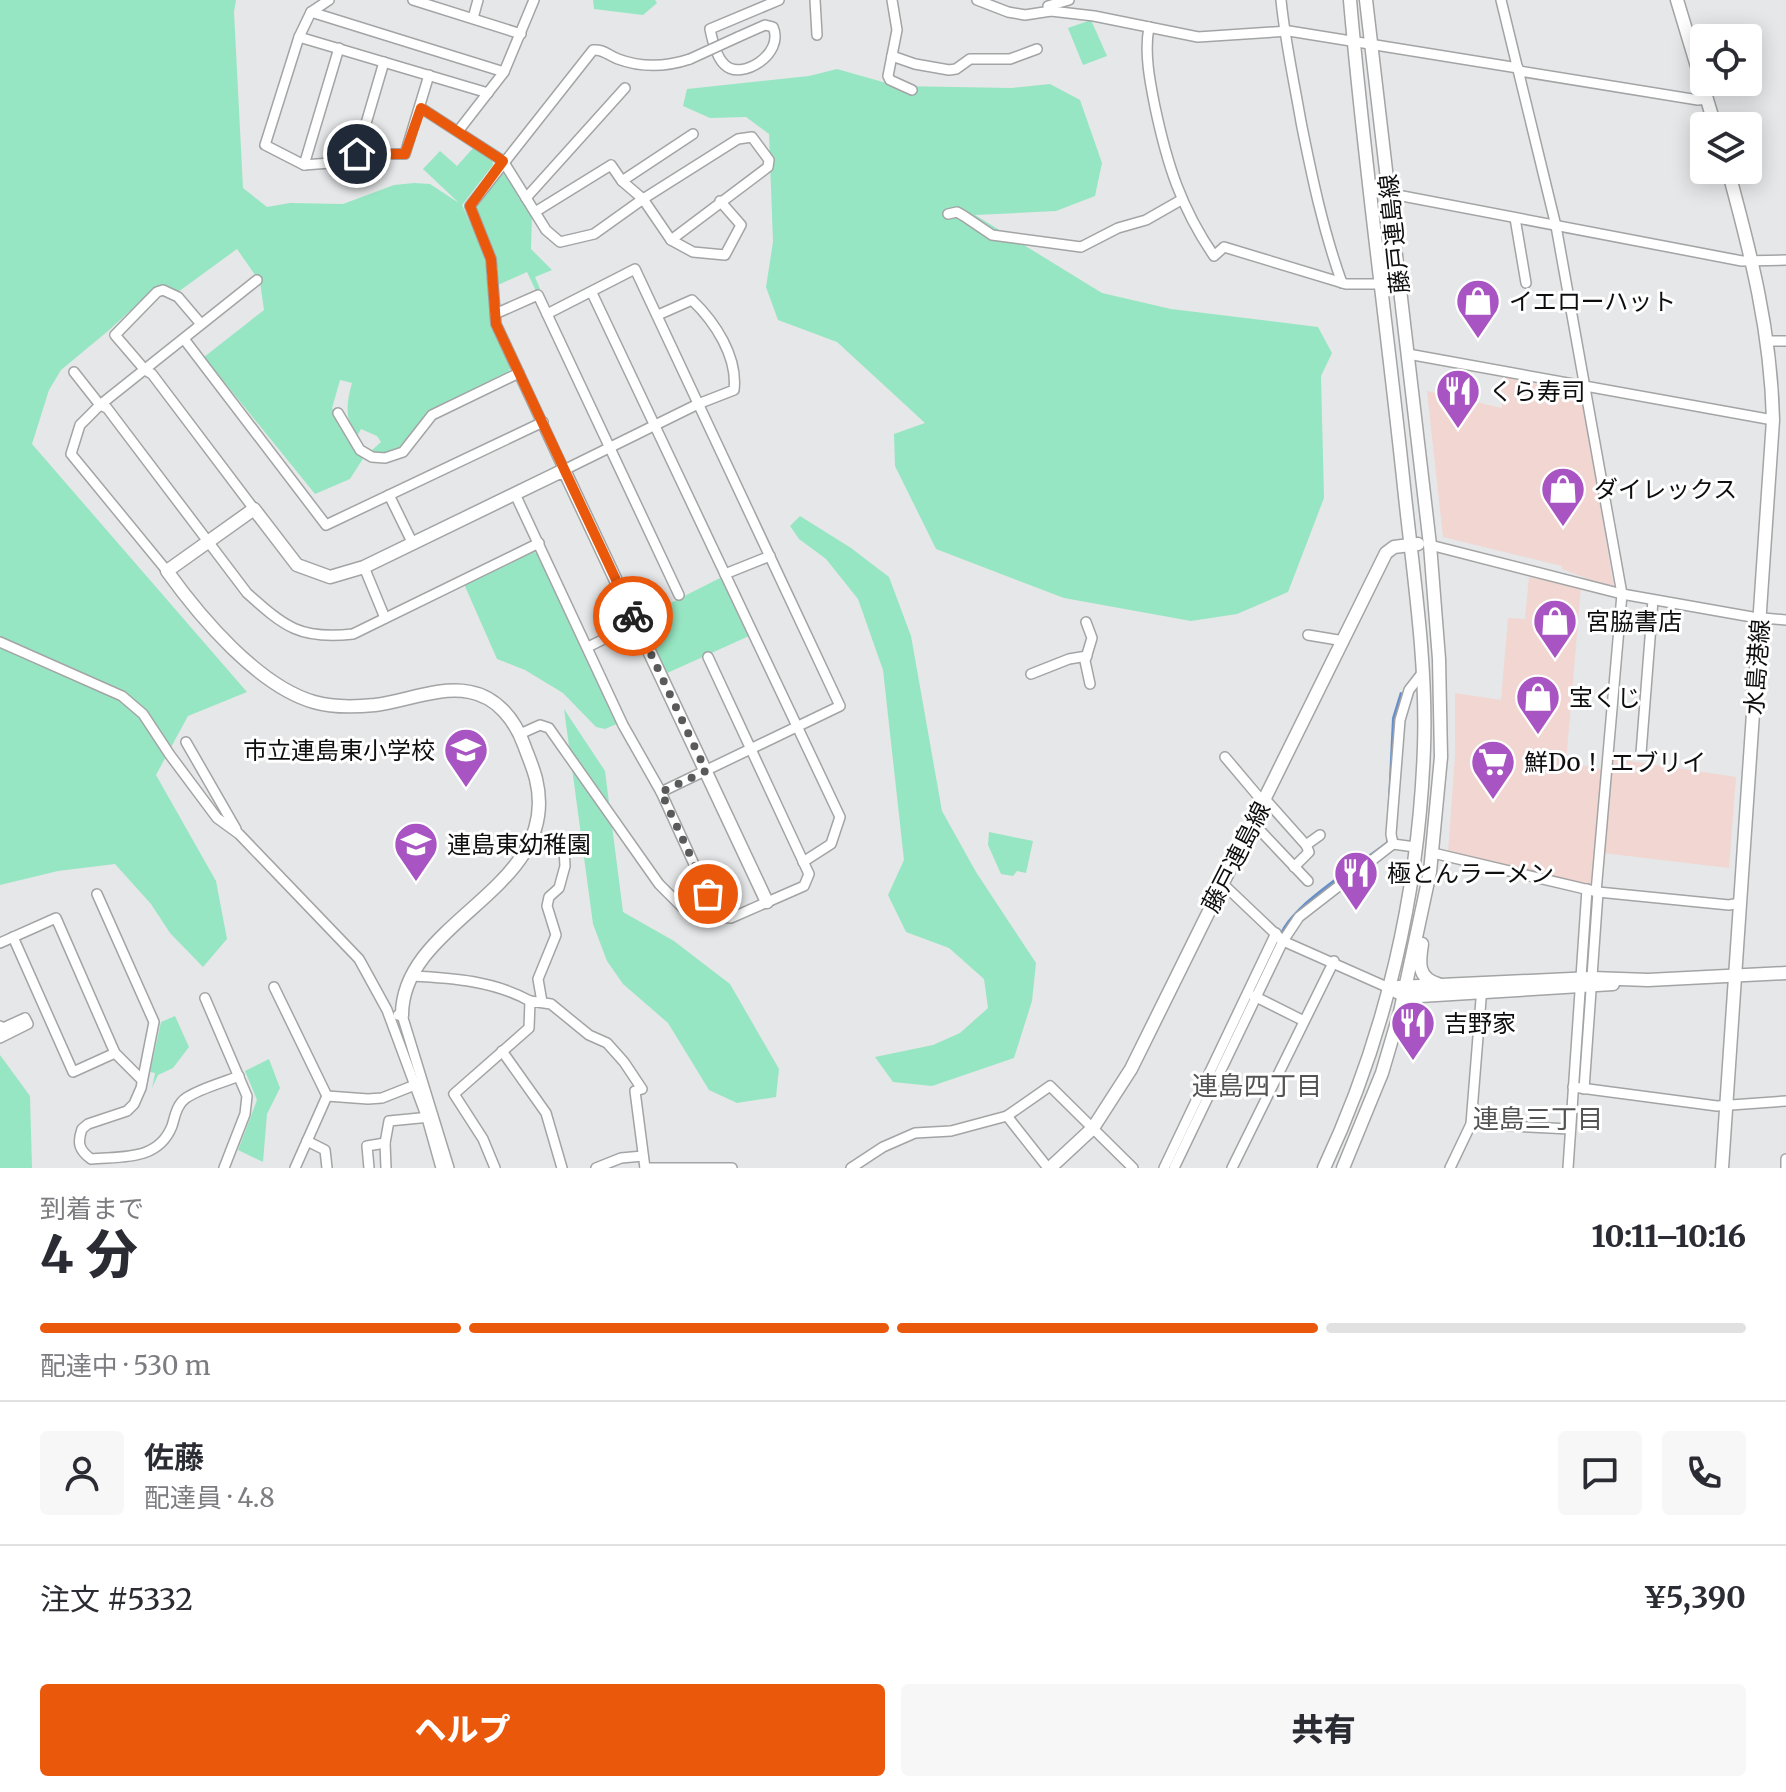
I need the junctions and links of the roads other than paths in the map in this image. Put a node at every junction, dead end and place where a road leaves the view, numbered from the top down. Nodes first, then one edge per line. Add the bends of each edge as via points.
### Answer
1 (329, 0) edge
2 (413, 0) edge
3 (478, 0) edge
4 (534, 0) edge
5 (779, 0) edge
6 (815, 0) edge
7 (892, 0) edge
8 (977, 0) edge
9 (1069, 0) edge
10 (1281, 0) edge
11 (1350, 0) edge
12 (1366, 0) edge
13 (1501, 0) edge
14 (1677, 0) edge
15 (1048, 6) edge
16 (311, 12) junction
17 (473, 18) junction
18 (1149, 27) junction
19 (1286, 30) junction
20 (521, 34) junction
21 (817, 35) dead end
22 (299, 37) junction
23 (1353, 42) junction
24 (1373, 45) junction
25 (339, 48) junction
26 (1037, 49) dead end
27 (892, 56) junction
28 (384, 62) junction
29 (1517, 68) junction
30 (504, 72) junction
31 (429, 75) junction
32 (625, 88) dead end
33 (912, 90) dead end
34 (488, 93) junction
35 (1708, 99) junction
36 (421, 108) junction
37 (1711, 112) edge
38 (459, 130) junction
39 (693, 134) dead end
40 (357, 154) junction
41 (503, 161) junction
42 (304, 165) junction
43 (622, 181) junction
44 (1732, 184) edge
45 (1371, 190) junction
46 (1389, 193) junction
47 (526, 198) junction
48 (643, 199) junction
49 (1181, 200) junction
50 (720, 201) junction
51 (535, 212) junction
52 (948, 214) dead end
53 (1515, 218) junction
54 (1555, 225) junction
55 (671, 240) junction
56 (1786, 260) edge
57 (1753, 261) junction
58 (257, 280) dead end
59 (1526, 283) dead end
60 (1346, 284) junction
61 (1382, 284) junction
62 (592, 293) junction
63 (495, 314) junction
64 (547, 314) junction
65 (658, 315) junction
66 (201, 324) junction
67 (184, 339) junction
68 (1768, 341) junction
69 (1786, 341) edge
70 (1408, 354) junction
71 (145, 370) junction
72 (74, 372) dead end
73 (519, 373) junction
74 (1585, 387) junction
75 (698, 404) junction
76 (100, 405) junction
77 (338, 413) dead end
78 (1773, 420) junction
79 (543, 422) junction
80 (656, 426) junction
81 (609, 448) junction
82 (564, 470) junction
83 (515, 494) junction
84 (389, 495) junction
85 (254, 509) junction
86 (207, 542) junction
87 (539, 543) junction
88 (1410, 543) junction
89 (413, 544) junction
90 (1430, 545) junction
91 (770, 556) junction
92 (364, 567) junction
93 (167, 571) junction
94 (725, 574) junction
95 (1620, 594) junction
96 (679, 595) dead end
97 (1653, 600) junction
98 (385, 618) junction
99 (1760, 618) junction
100 (1786, 620) edge
101 (1086, 622) dead end
102 (636, 623) junction
103 (1308, 635) dead end
104 (1344, 641) junction
105 (0, 642) edge
106 (588, 647) junction
107 (1087, 656) junction
108 (708, 657) dead end
109 (1423, 672) junction
110 (1031, 674) dead end
111 (1090, 684) dead end
112 (797, 727) junction
113 (520, 734) junction
114 (186, 742) dead end
115 (751, 749) junction
116 (1641, 753) dead end
117 (1225, 757) dead end
118 (706, 771) junction
119 (661, 792) junction
120 (1264, 800) junction
121 (1253, 823) junction
122 (239, 834) junction
123 (532, 834) junction
124 (1320, 835) dead end
125 (1393, 844) junction
126 (1306, 845) junction
127 (1415, 847) junction
128 (1433, 853) junction
129 (803, 862) junction
130 (1294, 867) junction
131 (1308, 881) dead end
132 (1222, 883) junction
133 (1593, 891) junction
134 (97, 894) dead end
135 (767, 902) junction
136 (1424, 902) junction
137 (1740, 903) junction
138 (719, 919) junction
139 (13, 937) junction
140 (1279, 937) junction
141 (0, 943) edge
142 (1334, 961) junction
143 (1786, 973) edge
144 (412, 976) junction
145 (1735, 976) junction
146 (1585, 983) junction
147 (1443, 985) junction
148 (274, 987) dead end
149 (1389, 988) junction
150 (1482, 988) junction
151 (1405, 991) junction
152 (1252, 995) junction
153 (205, 998) dead end
154 (530, 1001) junction
155 (542, 1002) junction
156 (388, 1014) junction
157 (402, 1015) junction
158 (1304, 1021) junction
159 (0, 1026) edge
160 (0, 1038) edge
161 (502, 1051) junction
162 (115, 1053) junction
163 (239, 1076) junction
164 (142, 1080) junction
165 (418, 1084) junction
166 (1579, 1088) junction
167 (327, 1096) junction
168 (1786, 1101) edge
169 (1726, 1106) junction
170 (1007, 1116) junction
171 (431, 1117) junction
172 (1471, 1124) junction
173 (1093, 1128) junction
174 (1570, 1129) junction
175 (307, 1141) junction
176 (385, 1143) junction
177 (643, 1156) junction
178 (1786, 1159) edge
179 (224, 1168) edge
180 (295, 1168) edge
181 (327, 1168) edge
182 (369, 1168) edge
183 (386, 1168) edge
184 (441, 1168) edge
185 (449, 1168) edge
186 (495, 1168) edge
187 (562, 1168) edge
188 (596, 1168) edge
189 (645, 1168) edge
190 (732, 1168) edge
191 (851, 1168) edge
192 (1049, 1168) edge
193 (1133, 1168) edge
194 (1164, 1168) edge
195 (1174, 1168) edge
196 (1232, 1168) edge
197 (1324, 1168) edge
198 (1343, 1168) edge
199 (1450, 1168) edge
200 (1568, 1168) edge
201 (1722, 1168) edge
202 (1786, 1168) edge

1 - 16 street
2 - 17 street
3 - 17 street
4 - 20 street
5 - 41 street, bridge via 710,29 722,62 748,68 774,47 773,27 765,25 738,37 690,59 671,65 640,65 593,50
6 - 21 street
7 - 27 street via 897,30
8 - 15 street via 1025,15
9 - 15 street
10 - 19 street
11 - 23 street, 藤戸連島線
12 - 24 street, 藤戸連島線
13 - 29 street
14 - 35 street
15 - 18 street
16 - 22 street
16 - 30 street
17 - 20 street
18 - 19 street via 1198,37
18 - 49 street via 1150,83
19 - 23 street
19 - 60 street via 1318,208
20 - 30 street
22 - 25 street
22 - 42 street via 265,145
23 - 24 street
23 - 45 street, 藤戸連島線
24 - 29 street
24 - 46 street, 藤戸連島線
25 - 28 street
25 - 42 street
26 - 27 street via 1010,59 970,59 949,70
27 - 33 street via 890,80
28 - 31 street
28 - 40 street
29 - 35 street
29 - 54 street
30 - 34 street
31 - 34 street
31 - 36 street
32 - 47 street
34 - 38 street
35 - 37 street
36 - 38 street
36 - 40 street via 405,154
38 - 41 street
39 - 43 street
40 - 42 street
41 - 47 street
41 - 63 street via 470,206 491,259
43 - 48 street
43 - 51 street via 611,165
44 - 57 street, 水島港線
45 - 46 street
45 - 61 street, 藤戸連島線
46 - 53 street
46 - 70 street, 藤戸連島線
47 - 51 street
48 - 50 street via 738,139 752,137 769,160 768,167
48 - 51 street via 594,234 569,241 553,238
48 - 55 street
49 - 52 street via 1081,247 992,235 957,212
49 - 60 street via 1214,256 1224,247
50 - 55 street
50 - 55 street via 741,225 725,255 693,252
53 - 54 street
53 - 59 street
54 - 57 street
54 - 74 street
56 - 57 street
57 - 68 street, 水島港線
58 - 66 street
60 - 61 street
61 - 88 street, 藤戸連島線
62 - 64 street
62 - 65 street via 635,269
62 - 80 street
63 - 64 street via 538,295
63 - 73 street
64 - 81 street
65 - 75 street
65 - 75 street via 692,300 719,334 736,373 734,390
66 - 67 street
66 - 71 street via 178,297 157,292 115,335
67 - 71 street
67 - 84 street via 326,525
68 - 69 street
68 - 78 street, 水島港線
70 - 74 street
70 - 90 street, 藤戸連島線
71 - 76 street
71 - 85 street
72 - 76 street
73 - 77 street via 432,415 403,452 385,458 360,450
73 - 79 street
74 - 78 street
74 - 95 street
75 - 80 street
75 - 91 street
76 - 86 street
76 - 93 street via 80,425 71,454
78 - 99 street, 水島港線
79 - 82 street
79 - 84 street
80 - 81 street
80 - 94 street
81 - 82 street
81 - 96 street
82 - 83 street
82 - 102 street
83 - 87 street
83 - 89 street
84 - 89 street
85 - 86 street
85 - 92 street via 297,565 330,577
86 - 93 street
86 - 98 street via 247,593 299,632 353,634
87 - 98 street
87 - 106 street
88 - 90 street
88 - 104 street, 藤戸連島線 via 1386,553
88 - 109 street
89 - 92 street
90 - 95 street
90 - 128 street, 藤戸連島線 via 1441,713
91 - 94 street
91 - 112 street via 840,706
92 - 98 street
93 - 113 street via 231,645 287,691 315,702 358,706 460,690 491,700
94 - 112 street
95 - 97 street
95 - 133 street
97 - 99 street
97 - 116 street
99 - 100 street
99 - 137 street, 水島港線
101 - 107 street via 1092,638
102 - 106 street
102 - 118 street
103 - 104 street
104 - 120 street, 藤戸連島線
105 - 122 street via 122,696 143,714 217,818
106 - 119 street
107 - 110 street
107 - 111 street
108 - 115 street
109 - 125 street via 1409,690 1400,720
109 - 127 street via 1424,744
112 - 115 street
112 - 129 street via 840,817 831,844
113 - 123 street via 536,779
113 - 138 street via 540,725 549,728 659,884 684,909
114 - 122 street
115 - 118 street
115 - 129 street
117 - 120 street
118 - 119 street
118 - 135 street
119 - 138 street
120 - 121 street, 藤戸連島線
120 - 126 street
121 - 130 street
121 - 132 street, 藤戸連島線
122 - 156 street via 359,959
123 - 144 street via 501,884 432,949
123 - 155 street via 564,848 559,888 547,906 556,935 538,979
124 - 126 street
125 - 127 street
125 - 140 street
126 - 130 street via 1309,852
127 - 149 street
128 - 133 street
128 - 136 street, 藤戸連島線
129 - 135 street via 809,874 804,886
130 - 131 street
132 - 140 street
132 - 173 street, 藤戸連島線 via 1131,1069
133 - 137 street
133 - 146 street
134 - 164 street via 154,1022
135 - 138 street
136 - 147 street via 1421,971
136 - 151 street
137 - 145 street, 水島港線
139 - 141 street
139 - 162 street via 73,1072
139 - 162 street via 56,918
140 - 142 street
140 - 152 street
142 - 149 street
142 - 158 street
143 - 145 street
144 - 154 street via 508,989
144 - 157 street
145 - 146 street
145 - 169 street, 水島港線
146 - 150 street
146 - 166 street
147 - 150 street
147 - 151 street
148 - 167 street
149 - 151 street
149 - 197 street via 1368,1063
150 - 151 street
150 - 172 street
151 - 198 street via 1382,1073
152 - 158 street
152 - 194 street
152 - 195 street
153 - 163 street
154 - 155 street
154 - 161 street via 529,1028
155 - 177 street via 607,1043 642,1089 635,1091
156 - 157 street
156 - 165 street
157 - 165 street
158 - 196 street
159 - 160 street via 25,1018 28,1024
161 - 186 street via 454,1094
161 - 187 street via 546,1113
162 - 164 street
163 - 164 street via 186,1098 165,1140 153,1150 91,1159 79,1144 82,1129 127,1111
163 - 179 street via 248,1101
165 - 167 street via 368,1099
165 - 171 street
166 - 169 street
166 - 174 street
167 - 175 street
168 - 169 street
169 - 201 street, 水島港線
170 - 173 street via 1050,1086
170 - 191 street via 951,1131 915,1133
170 - 192 street
171 - 176 street via 389,1121
171 - 184 street
171 - 185 street
172 - 174 street
172 - 199 street
173 - 192 street, 藤戸連島線
173 - 193 street
174 - 200 street
175 - 180 street
175 - 181 street via 325,1150
176 - 182 street via 367,1146
176 - 183 street
177 - 188 street
177 - 189 street
178 - 202 street
189 - 190 street

